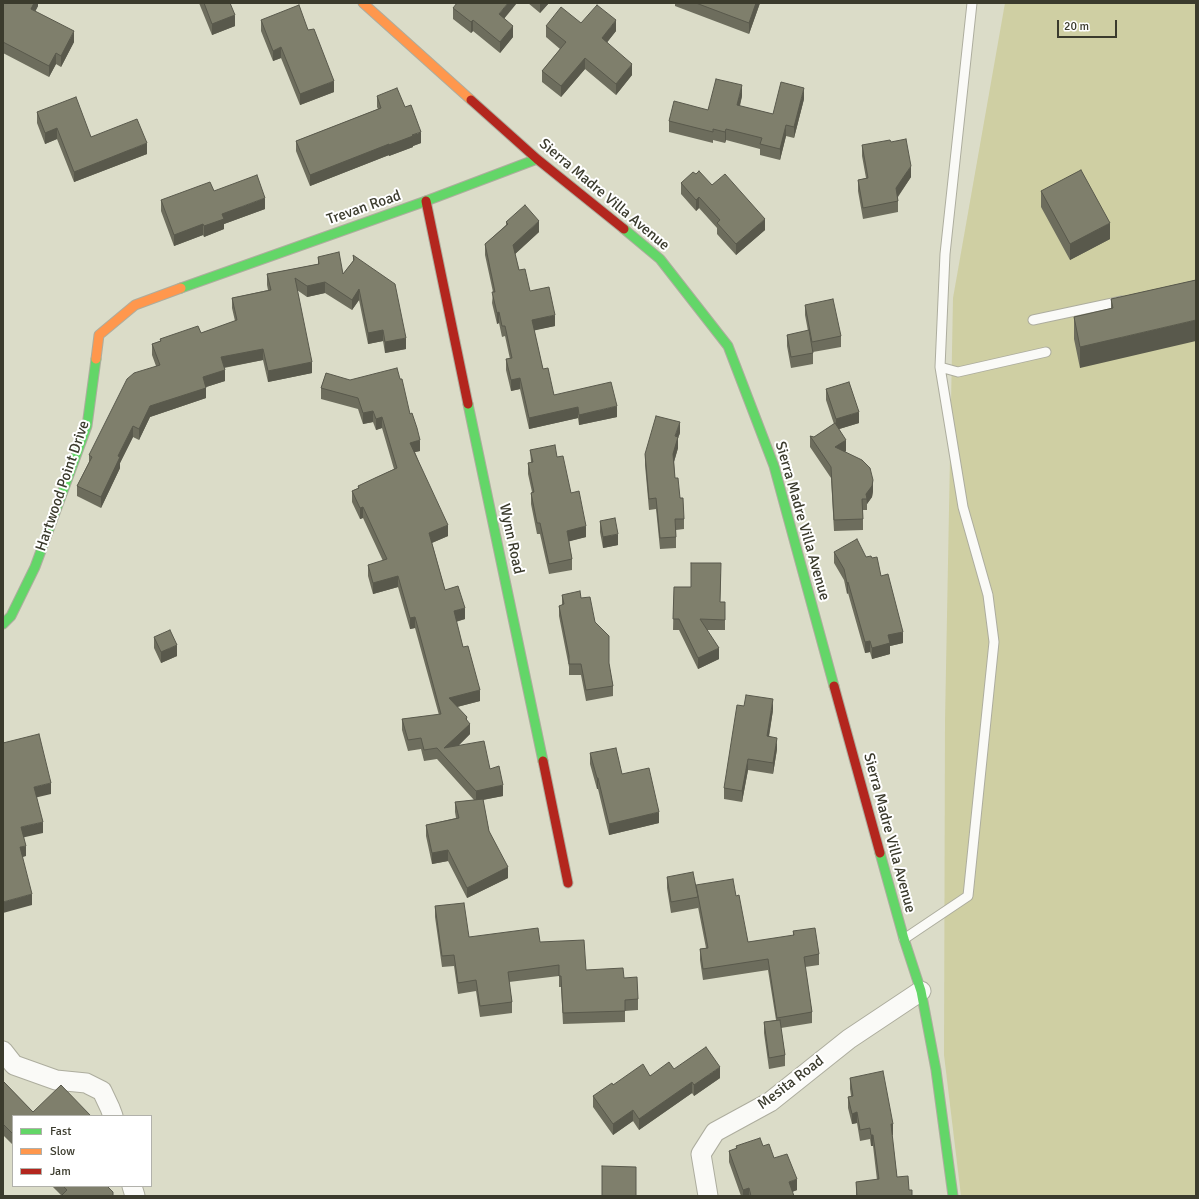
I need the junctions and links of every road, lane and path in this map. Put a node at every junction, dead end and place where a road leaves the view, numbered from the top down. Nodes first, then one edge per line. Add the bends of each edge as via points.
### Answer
1 (363, 3) edge
2 (972, 3) edge
3 (537, 159) junction
4 (426, 201) junction
5 (199, 281) joint
6 (1134, 298) edge
7 (1033, 320) dead end
8 (1046, 352) dead end
9 (940, 366) junction
10 (3, 624) edge
11 (568, 883) dead end
12 (904, 940) junction
13 (921, 991) junction
14 (3, 1051) edge
15 (113, 1115) edge
16 (708, 1196) edge
17 (953, 1196) edge

1 - 3 street, Sierra Madre Villa Avenue
2 - 9 lane via 945,254
3 - 4 street, Trevan Road
3 - 12 street, Sierra Madre Villa Avenue via 660,259 728,346 774,466
4 - 5 street, Trevan Road
4 - 11 street, Wynn Road
5 - 10 street, Hartwood Point Drive via 135,305 99,335 87,426 35,567 11,616
6 - 7 lane
8 - 9 lane via 958,372
9 - 12 lane via 963,507 988,595 994,642 968,896
12 - 13 street, Sierra Madre Villa Avenue
13 - 16 street, Mesita Road via 848,1039 770,1102 715,1132 701,1154
13 - 17 street, Sierra Madre Villa Avenue via 936,1070
14 - 15 street via 14,1065 56,1080 86,1083 102,1091

